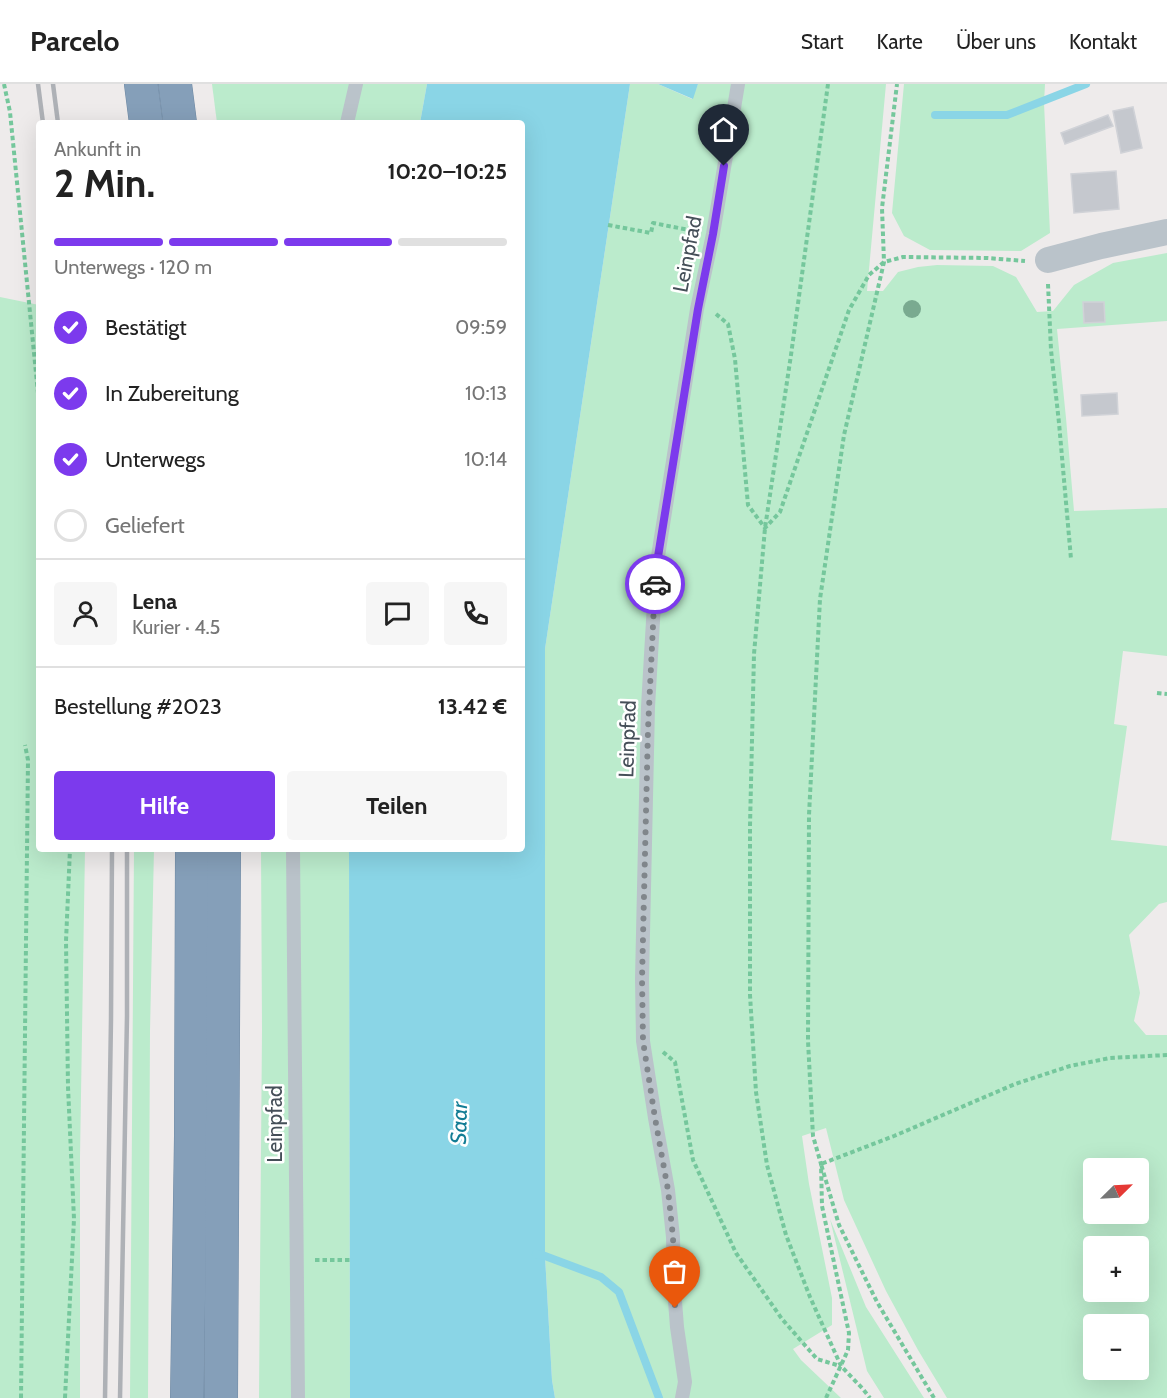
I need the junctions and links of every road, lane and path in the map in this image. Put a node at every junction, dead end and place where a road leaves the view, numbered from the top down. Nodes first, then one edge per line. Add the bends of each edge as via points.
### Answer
1 (4, 84) edge
2 (141, 84) edge
3 (175, 84) edge
4 (180, 84) edge
5 (356, 84) edge
6 (738, 84) edge
7 (828, 84) edge
8 (897, 84) edge
9 (146, 120) edge
10 (180, 120) edge
11 (180, 120) edge
12 (348, 120) edge
13 (608, 225) dead end
14 (1167, 232) edge
15 (713, 234) junction
16 (1048, 260) junction
17 (884, 262) junction
18 (698, 309) junction
19 (36, 370) edge
20 (765, 528) junction
21 (1071, 559) dead end
22 (1157, 693) dead end
23 (1167, 694) edge
24 (25, 745) dead end
25 (70, 852) edge
26 (192, 852) edge
27 (224, 852) edge
28 (293, 852) edge
29 (643, 1041) junction
30 (1167, 1055) edge
31 (821, 1164) junction
32 (296, 1260) junction
33 (350, 1260) dead end
34 (841, 1366) junction
35 (21, 1398) edge
36 (65, 1398) edge
37 (187, 1398) edge
38 (220, 1398) edge
39 (298, 1398) edge
40 (682, 1398) edge
41 (826, 1398) edge
42 (870, 1398) edge
43 (934, 1398) edge

1 - 19 path
2 - 9 highway
3 - 10 highway
4 - 11 highway
5 - 12 lane
6 - 15 lane, Leinpfad
7 - 20 path
8 - 17 path via 882,208
13 - 15 path via 651,232 652,223
14 - 16 street
15 - 18 lane, Leinpfad
16 - 17 path via 903,257
16 - 21 path via 1051,350
17 - 20 path via 869,275 849,310 780,512
17 - 31 path via 844,435 820,599 809,815 808,1041 813,1136
18 - 20 path via 717,314 728,324 735,359 748,506
18 - 29 lane, Leinpfad via 656,569 648,707
20 - 34 path via 754,654 750,814 750,995 756,1092 767,1166 786,1235
22 - 23 path
24 - 35 path via 28,760
25 - 36 path via 66,941 74,1219
26 - 37 highway
27 - 38 highway
28 - 32 lane, Leinpfad
29 - 34 path via 675,1062 693,1160 736,1253 782,1319 817,1359
29 - 40 lane, Leinpfad via 668,1190 677,1327 686,1382
30 - 31 path via 1110,1058 1070,1066 1015,1084
31 - 34 path via 822,1206 849,1333 848,1350
31 - 43 path via 839,1225 877,1302
32 - 33 path
32 - 39 lane, Leinpfad
34 - 41 path
34 - 42 path

